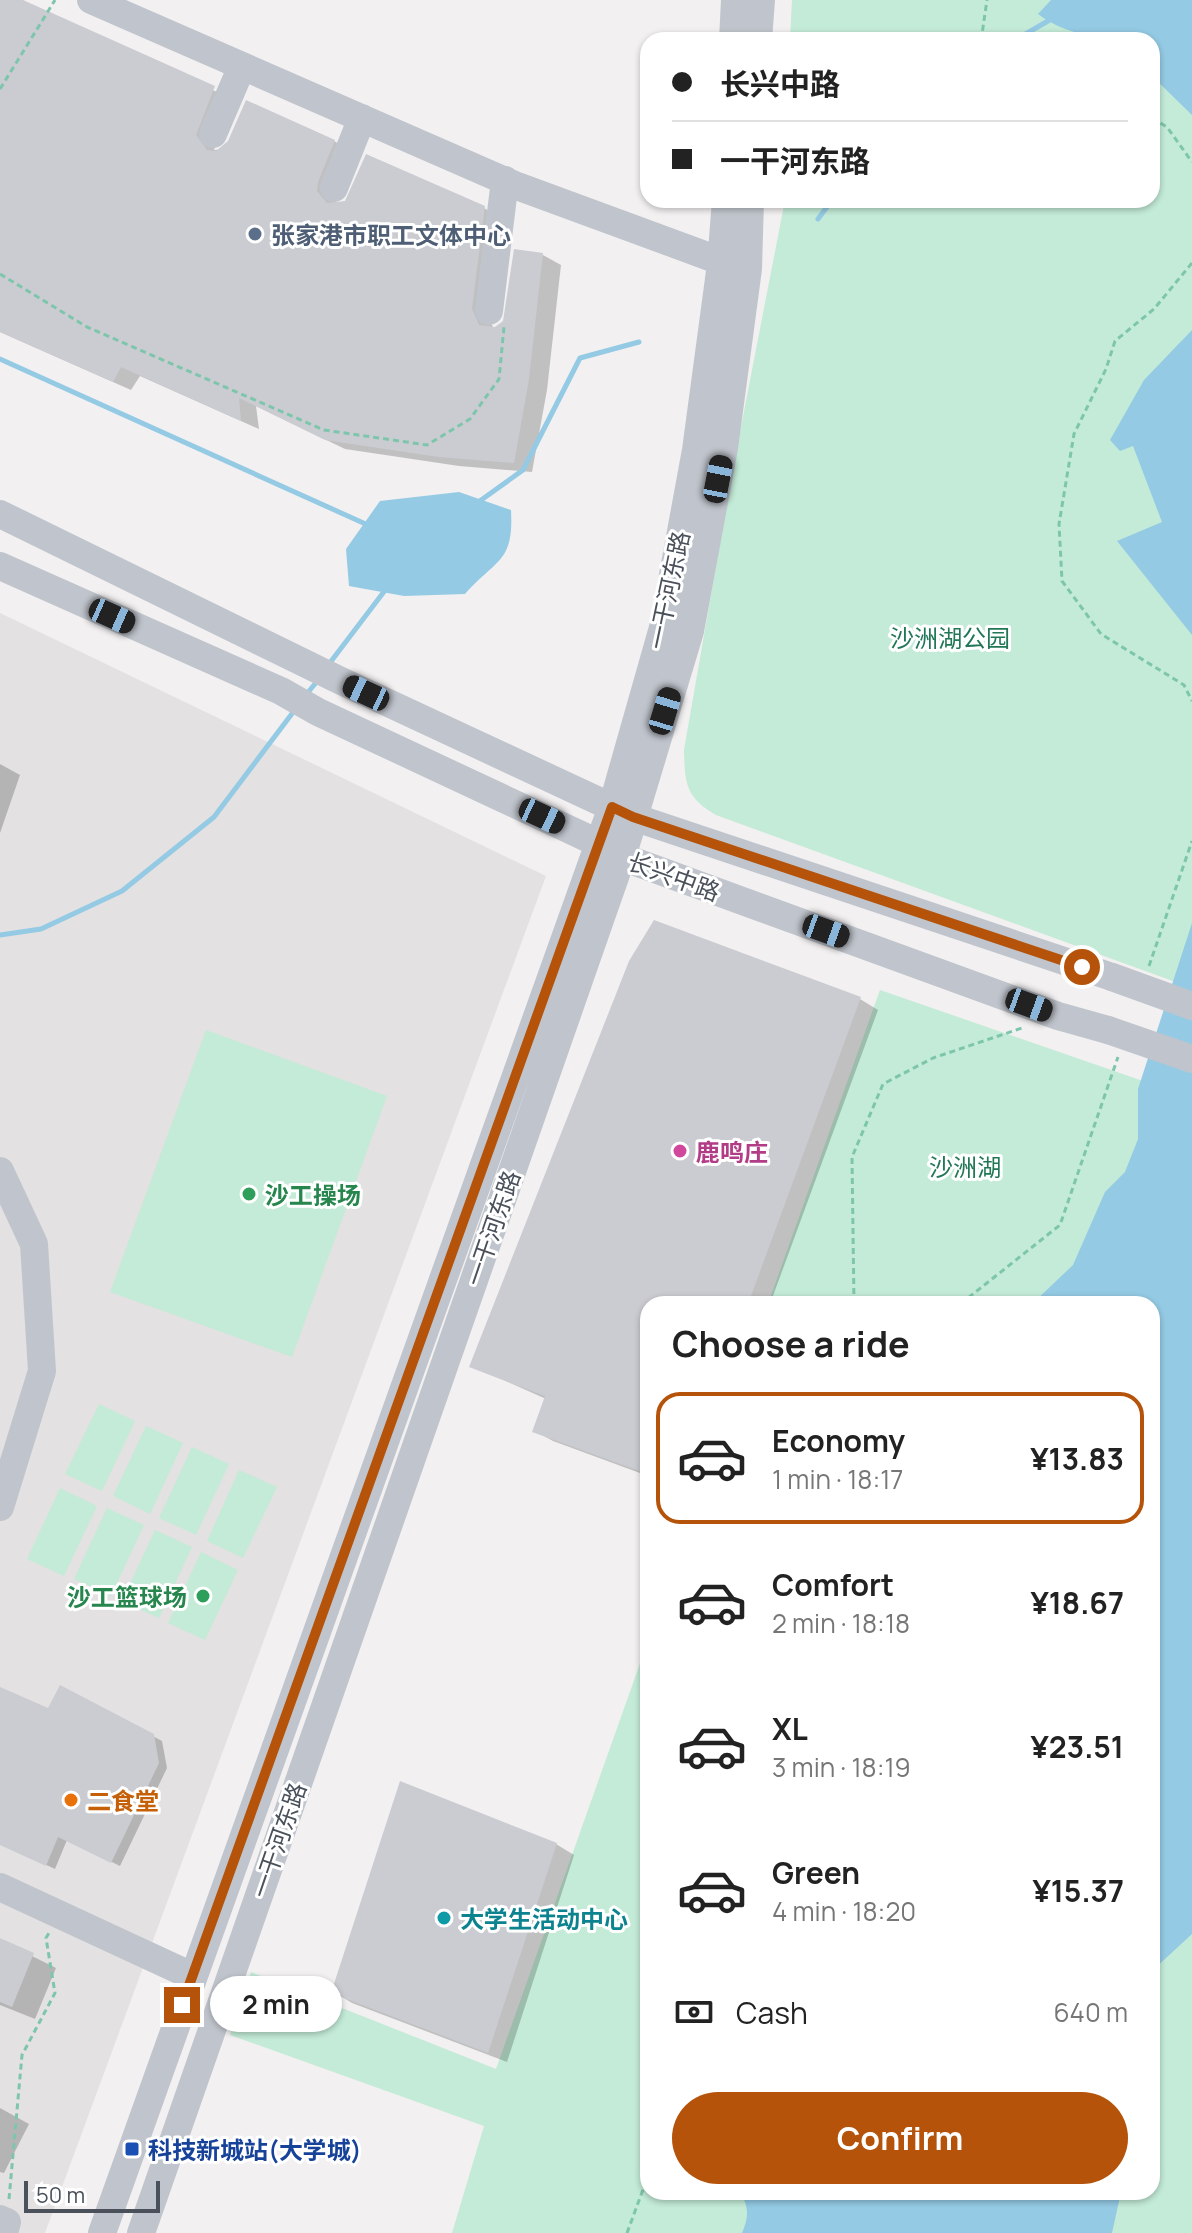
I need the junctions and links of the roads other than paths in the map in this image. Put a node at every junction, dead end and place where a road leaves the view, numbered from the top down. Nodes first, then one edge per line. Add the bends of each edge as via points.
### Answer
1 (91, 0) edge
2 (735, 0) edge
3 (761, 0) edge
4 (733, 32) edge
5 (759, 32) edge
6 (242, 66) junction
7 (362, 118) junction
8 (213, 134) dead end
9 (505, 180) junction
10 (334, 188) dead end
11 (727, 208) edge
12 (748, 208) edge
13 (734, 266) junction
14 (497, 315) road end
15 (0, 514) edge
16 (0, 566) edge
17 (622, 812) junction
18 (610, 850) junction
19 (1192, 1006) edge
20 (1192, 1059) edge
21 (0, 1171) edge
22 (3, 1492) edge
23 (0, 1887) edge
24 (192, 1976) junction
25 (102, 2233) edge
26 (141, 2233) edge

1 - 6 street
2 - 4 street
3 - 5 street
6 - 7 street
6 - 8 street
7 - 9 street
7 - 10 street
9 - 13 street
9 - 14 street
11 - 13 street, 一干河东路
12 - 13 street, 一干河东路
13 - 17 street, 一干河东路 via 724,448 690,631
15 - 17 street, 长兴中路
16 - 18 street, 长兴中路 via 281,691
17 - 18 street, 一干河东路
17 - 19 street, 长兴中路, bridge
18 - 20 street, 长兴中路, bridge via 1114,1039
18 - 24 street, 一干河东路
18 - 26 street, 一干河东路
21 - 22 street via 34,1244 42,1371
23 - 24 street
24 - 25 street, 一干河东路

